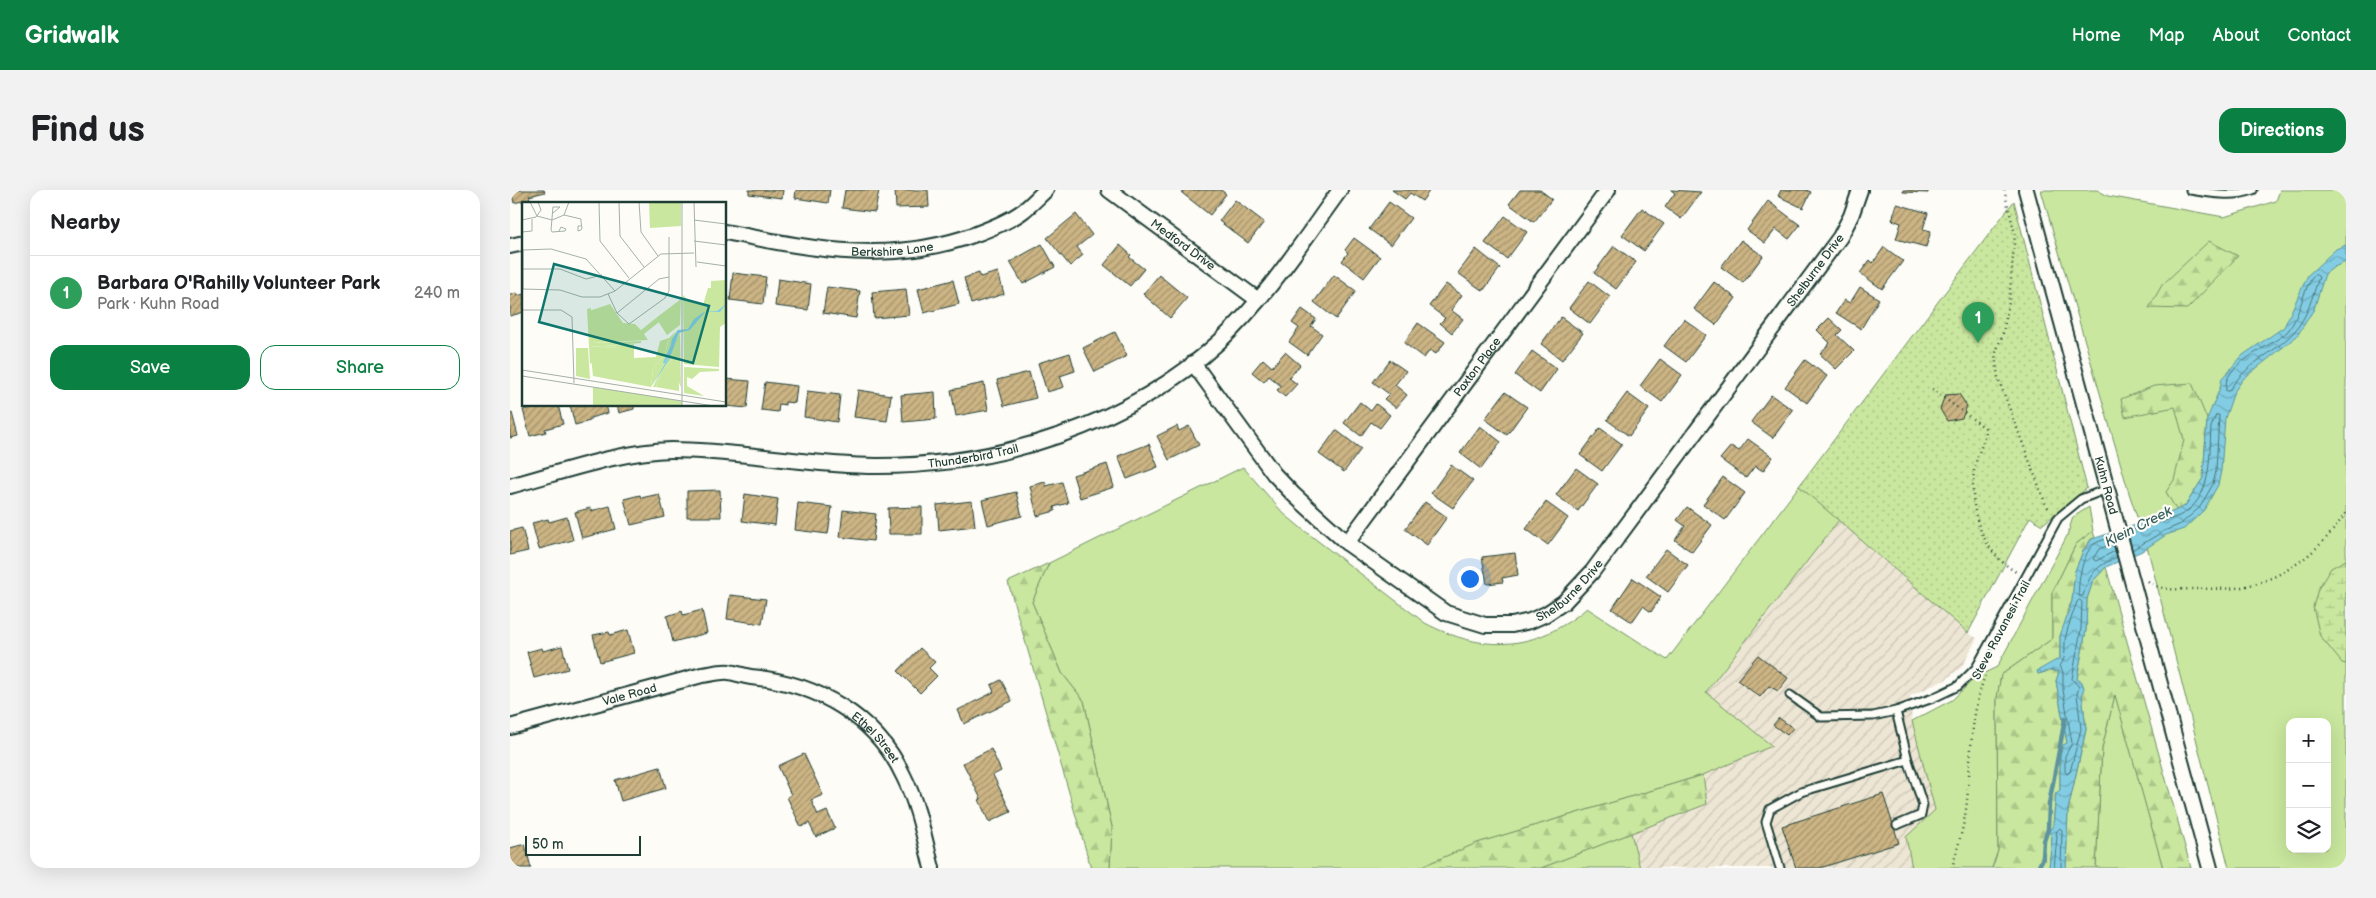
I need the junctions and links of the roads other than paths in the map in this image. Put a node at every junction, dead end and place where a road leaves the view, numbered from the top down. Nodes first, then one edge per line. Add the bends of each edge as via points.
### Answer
1 (1046, 190) edge
2 (1109, 190) edge
3 (1340, 190) edge
4 (1608, 190) edge
5 (1860, 190) edge
6 (2026, 190) edge
7 (2190, 190) edge
8 (2253, 190) edge
9 (726, 232) edge
10 (1258, 300) junction
11 (1192, 364) junction
12 (510, 486) edge
13 (2107, 489) junction
14 (1347, 543) junction
15 (749, 677) joint
16 (1790, 695) dead end
17 (1896, 711) junction
18 (510, 727) edge
19 (1908, 760) junction
20 (1897, 825) dead end
21 (932, 868) edge
22 (1780, 868) edge
23 (2210, 868) edge

1 - 9 street, Berkshire Lane via 1023,211 991,229 952,243 911,252 864,254
2 - 10 street, Medford Drive
3 - 10 street, Thunderbird Trail
4 - 14 street, Paxton Place
5 - 14 street, Shelburne Drive via 1851,216 1834,245 1592,572 1564,602 1546,614 1512,625 1484,625 1446,613
6 - 13 street, Kuhn Road
7 - 8 lane via 2223,195
10 - 11 street, Thunderbird Trail via 1220,342
11 - 12 street, Thunderbird Trail via 1138,400 1087,425 1024,446 962,459 916,464 842,465 708,452 649,451
11 - 14 street, Shelburne Drive via 1274,474
13 - 17 lane via 2081,499 2058,518 1976,668 1958,686
13 - 23 street, Kuhn Road
15 - 18 street, Vale Road via 727,672 702,675
15 - 21 street, Ethel Street via 791,683 834,700 879,739 907,783
16 - 17 lane via 1822,717 1873,716
17 - 19 lane
19 - 20 lane via 1923,810 1921,815
19 - 22 lane via 1801,792 1770,810 1766,822

